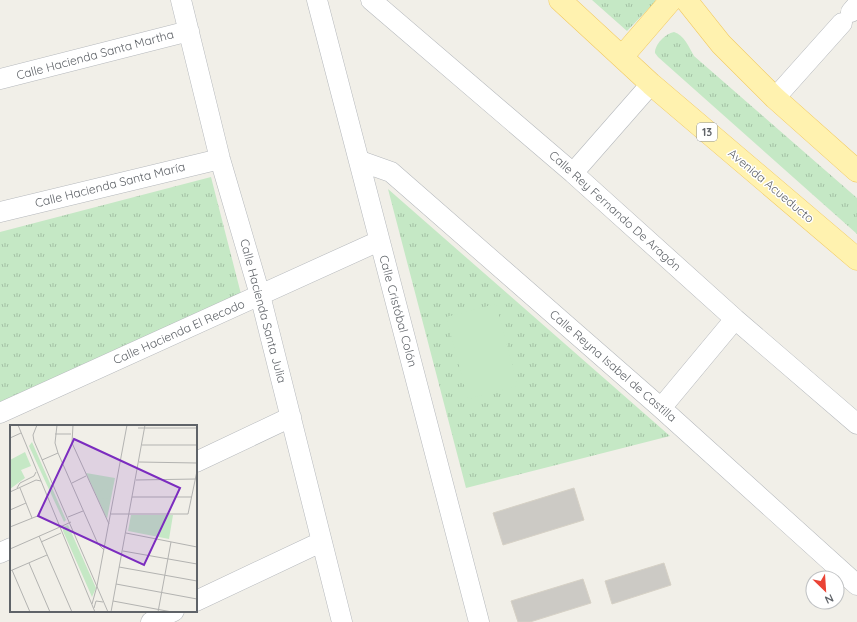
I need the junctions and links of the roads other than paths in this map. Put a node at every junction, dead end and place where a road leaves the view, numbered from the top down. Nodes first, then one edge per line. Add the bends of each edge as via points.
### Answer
1 (181, 0) edge
2 (317, 0) edge
3 (371, 0) edge
4 (560, 0) edge
5 (671, 0) edge
6 (686, 0) edge
7 (850, 13) edge
8 (189, 31) junction
9 (622, 57) junction
10 (0, 80) edge
11 (651, 84) junction
12 (775, 98) junction
13 (220, 159) junction
14 (360, 161) junction
15 (857, 171) edge
16 (573, 173) junction
17 (0, 212) edge
18 (379, 241) junction
19 (857, 259) edge
20 (260, 295) junction
21 (735, 319) junction
22 (661, 408) junction
23 (0, 413) edge
24 (291, 417) junction
25 (857, 424) edge
26 (197, 462) edge
27 (321, 542) junction
28 (10, 548) edge
29 (0, 553) edge
30 (857, 586) edge
31 (197, 601) edge
32 (172, 612) edge
33 (151, 622) edge
34 (342, 622) edge
35 (479, 622) edge

1 - 8 street, Calle Hacienda Santa Julia
2 - 14 street, Calle Cristóbal Colón
3 - 16 street, Calle Rey Fernando De Aragón
4 - 9 main road, Avenida Acueducto / 13
5 - 9 main road
6 - 12 main road via 721,44
7 - 12 street
8 - 10 street, Calle Hacienda Santa Martha
8 - 13 street, Calle Hacienda Santa Julia
9 - 11 main road, Avenida Acueducto / 13
11 - 16 street
11 - 19 main road, Avenida Acueducto / 13
12 - 15 main road
13 - 17 street, Calle Hacienda Santa María
13 - 20 street, Calle Hacienda Santa Julia
14 - 18 street, Calle Cristóbal Colón
14 - 22 street, Calle Reyna Isabel de Castilla via 391,172
16 - 21 street, Calle Rey Fernando De Aragón
18 - 20 street, Calle Hacienda El Recodo
18 - 35 street, Calle Cristóbal Colón
20 - 23 street, Calle Hacienda El Recodo
20 - 24 street, Calle Hacienda Santa Julia
21 - 22 street
21 - 25 street, Calle Rey Fernando De Aragón
22 - 30 street, Calle Reyna Isabel de Castilla
24 - 26 street
24 - 27 street, Calle Hacienda Santa Julia
27 - 31 street
27 - 34 street, Calle Hacienda Santa Julia
28 - 29 street
32 - 33 street

